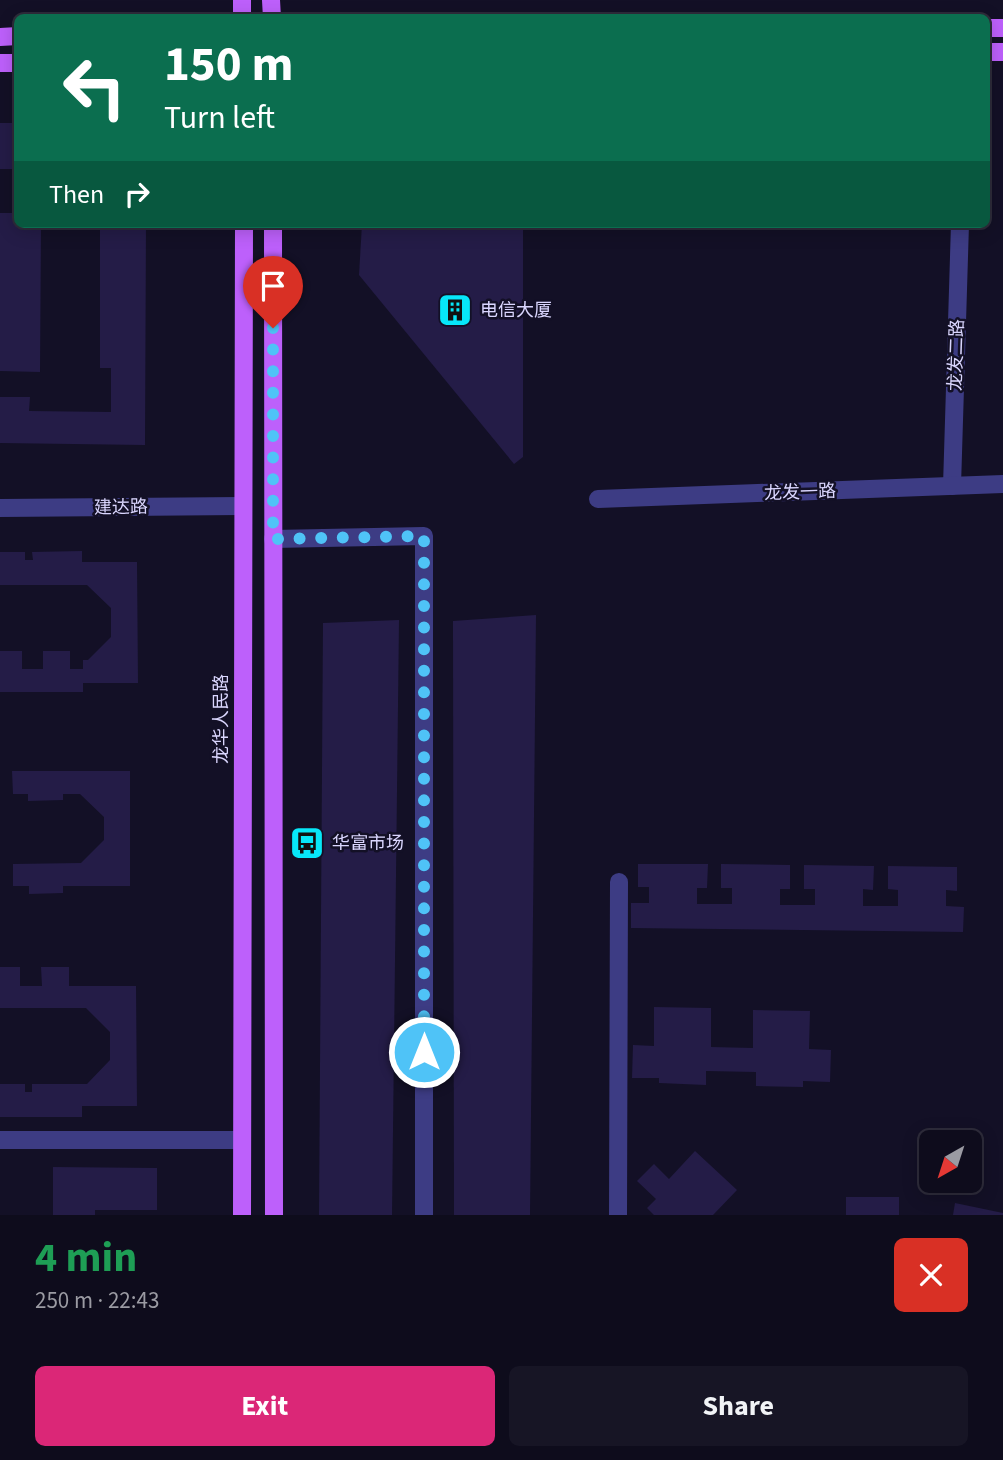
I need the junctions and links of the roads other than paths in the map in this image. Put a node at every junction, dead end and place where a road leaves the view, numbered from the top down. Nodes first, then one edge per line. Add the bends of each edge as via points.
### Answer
1 (244, 228) edge
2 (273, 228) edge
3 (960, 228) edge
4 (1003, 484) edge
5 (952, 486) junction
6 (597, 499) dead end
7 (242, 506) junction
8 (0, 508) edge
9 (273, 539) junction
10 (619, 882) dead end
11 (0, 1140) edge
12 (242, 1140) junction
13 (242, 1215) edge
14 (274, 1215) edge
15 (424, 1215) edge
16 (618, 1215) edge

1 - 7 main road, 龙华人民路
2 - 9 main road
3 - 5 street, 龙发二路
4 - 5 street, 龙发一路
5 - 6 street, 龙发一路
7 - 8 street, 建达路
7 - 12 main road, 龙华人民路
9 - 14 main road
9 - 15 street via 424,536
10 - 16 street
11 - 12 street
12 - 13 main road, 龙华人民路

